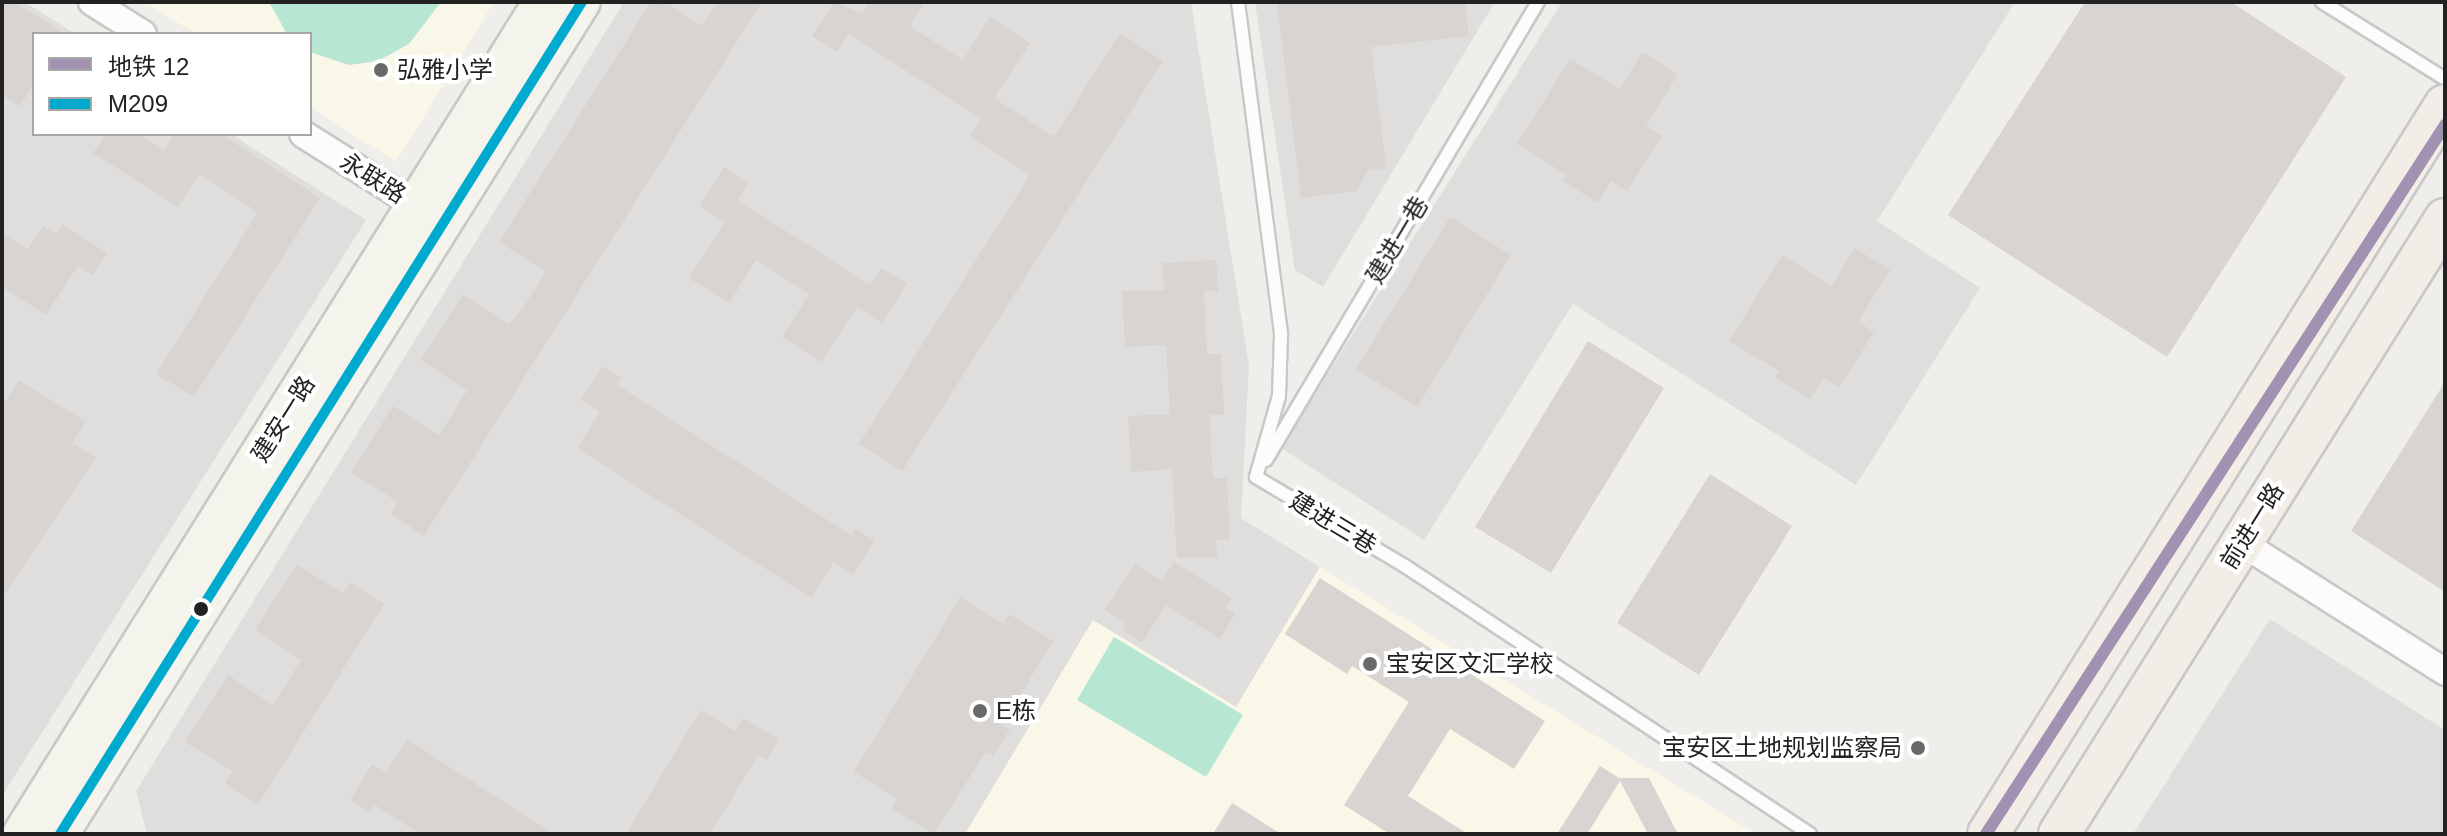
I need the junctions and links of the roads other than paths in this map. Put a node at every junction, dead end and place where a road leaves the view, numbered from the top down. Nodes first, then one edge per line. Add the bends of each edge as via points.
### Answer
1 (92, 2) edge
2 (542, 2) edge
3 (582, 2) edge
4 (1238, 2) edge
5 (1538, 2) edge
6 (2322, 2) edge
7 (140, 32) edge
8 (2445, 79) edge
9 (2445, 105) edge
10 (306, 136) edge
11 (430, 214) junction
12 (2445, 219) edge
13 (1256, 477) junction
14 (2242, 543) junction
15 (2445, 672) edge
16 (65, 817) edge
17 (2, 825) edge
18 (21, 834) edge
19 (1810, 834) edge
20 (1988, 834) edge
21 (2059, 834) edge

1 - 7 street
2 - 11 main road, 建安一路
3 - 11 main road, 建安一路
4 - 13 lane via 1281,335 1279,396
5 - 13 lane, 建进一巷
6 - 8 lane
9 - 20 main road
10 - 11 street, 永联路
11 - 16 main road, 建安一路
12 - 14 main road, 前进一路
13 - 19 lane, 建进三巷 via 1405,566
14 - 15 street
14 - 21 main road, 前进一路
16 - 17 main road
16 - 18 main road, 建安一路

